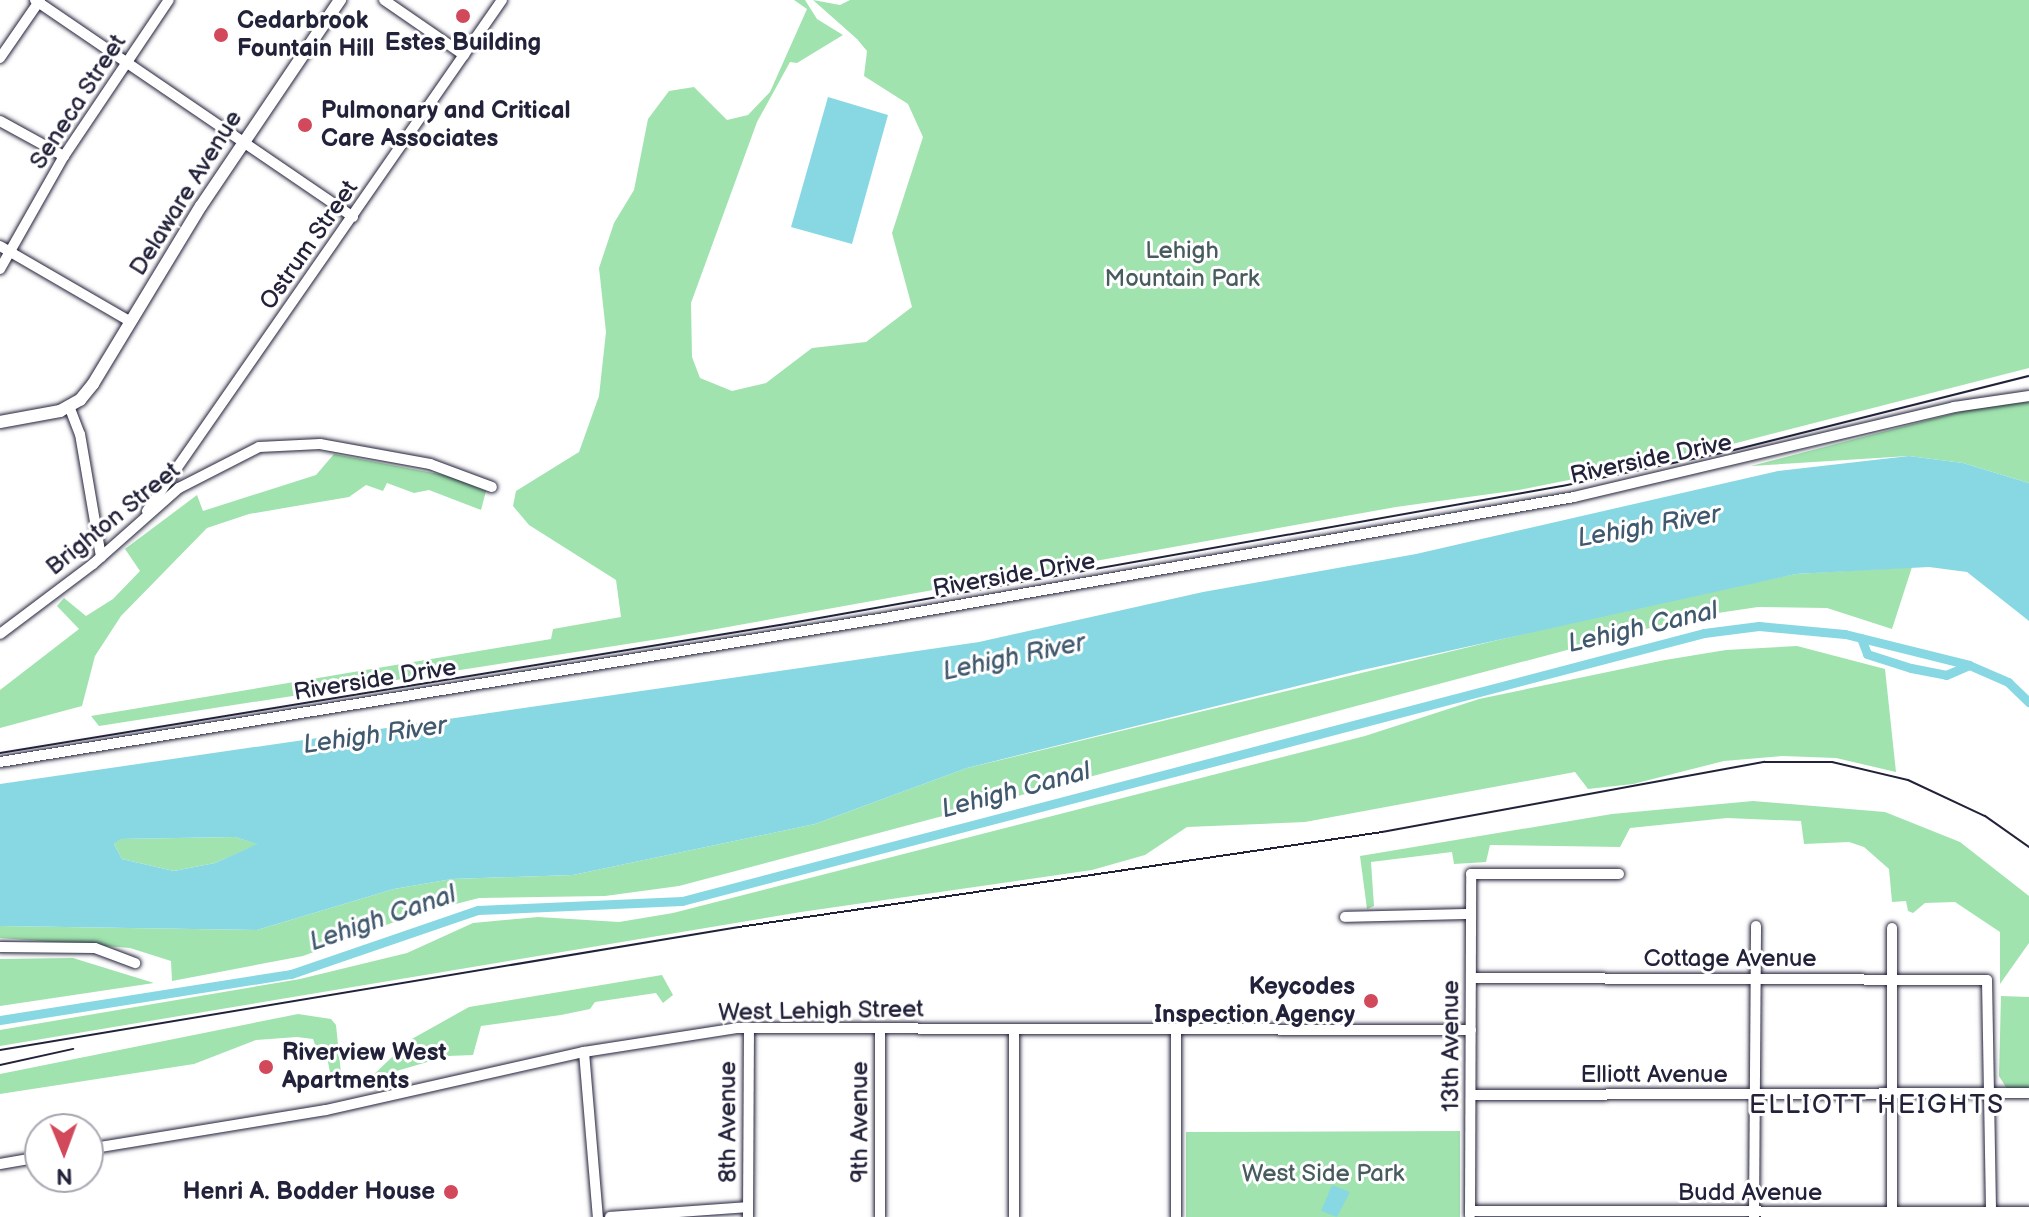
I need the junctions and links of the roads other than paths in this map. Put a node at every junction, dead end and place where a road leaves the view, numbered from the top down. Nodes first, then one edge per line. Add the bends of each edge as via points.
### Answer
1 (169, 0) edge
2 (340, 0) edge
3 (384, 0) edge
4 (502, 0) edge
5 (38, 1) edge
6 (464, 55) junction
7 (0, 58) edge
8 (126, 62) junction
9 (0, 121) edge
10 (245, 140) junction
11 (64, 156) junction
12 (353, 217) junction
13 (5, 249) edge
14 (0, 269) edge
15 (131, 322) junction
16 (2029, 396) edge
17 (69, 406) junction
18 (0, 422) edge
19 (492, 487) dead end
20 (147, 511) junction
21 (101, 557) junction
22 (0, 634) edge
23 (0, 762) edge
24 (1619, 874) dead end
25 (1471, 914) junction
26 (1345, 917) dead end
27 (1756, 926) dead end
28 (1892, 928) dead end
29 (0, 947) edge
30 (135, 963) dead end
31 (1472, 978) junction
32 (1755, 978) junction
33 (1894, 979) junction
34 (749, 1028) junction
35 (880, 1028) junction
36 (1014, 1029) junction
37 (1176, 1029) junction
38 (1471, 1030) junction
39 (584, 1052) junction
40 (2029, 1093) edge
41 (1991, 1094) junction
42 (1471, 1095) junction
43 (1755, 1095) junction
44 (1893, 1096) junction
45 (104, 1146) edge
46 (24, 1160) edge
47 (0, 1164) edge
48 (748, 1212) edge
49 (2029, 1212) edge
50 (1470, 1214) edge
51 (1892, 1214) edge
52 (1754, 1215) edge
53 (1991, 1215) edge
54 (598, 1217) edge
55 (610, 1217) edge
56 (880, 1217) edge
57 (1014, 1217) edge
58 (1176, 1217) edge

1 - 8 street, Seneca Street
2 - 10 main road, Delaware Avenue
3 - 6 street
4 - 6 street, Ostrum Street
5 - 7 street
5 - 8 street
6 - 12 street, Ostrum Street
8 - 10 street
8 - 11 street, Seneca Street
9 - 11 street
10 - 12 street
10 - 15 main road, Delaware Avenue
11 - 13 street, Seneca Street
12 - 20 street, Ostrum Street
13 - 14 street, Seneca Street
13 - 15 street
15 - 17 main road, Delaware Avenue via 93,384
16 - 23 street, Riverside Drive via 1954,407 1574,497 890,617
17 - 18 main road
17 - 21 street via 80,434
19 - 20 street, Brighton Street via 430,464 289,443 236,455
20 - 21 street, Brighton Street
21 - 22 street, Brighton Street
24 - 25 street, 13th Avenue via 1471,874
25 - 26 street
25 - 31 street, 13th Avenue
27 - 32 street
28 - 33 street
29 - 30 street via 95,948
31 - 32 street, Cottage Avenue
31 - 38 street, 13th Avenue
32 - 33 street, Cottage Avenue
32 - 43 street
33 - 41 street, Cottage Avenue via 1987,980
33 - 44 street
34 - 35 street, West Lehigh Street
34 - 39 street, West Lehigh Street
34 - 48 street, 8th Avenue
35 - 36 street, West Lehigh Street
35 - 56 street, 9th Avenue
36 - 37 street, West Lehigh Street
36 - 57 street
37 - 38 street, West Lehigh Street
37 - 58 street
38 - 42 street, 13th Avenue
39 - 45 street, West Lehigh Street via 326,1110
39 - 54 street
40 - 41 street, Elliott Avenue
41 - 44 street, Elliott Avenue
41 - 53 street
42 - 43 street, Elliott Avenue
42 - 50 street, 13th Avenue
43 - 44 street, Elliott Avenue
43 - 52 street
44 - 51 street
46 - 47 street
48 - 55 street
49 - 53 street, Budd Avenue
50 - 52 street, Budd Avenue
51 - 52 street, Budd Avenue
51 - 53 street, Budd Avenue

